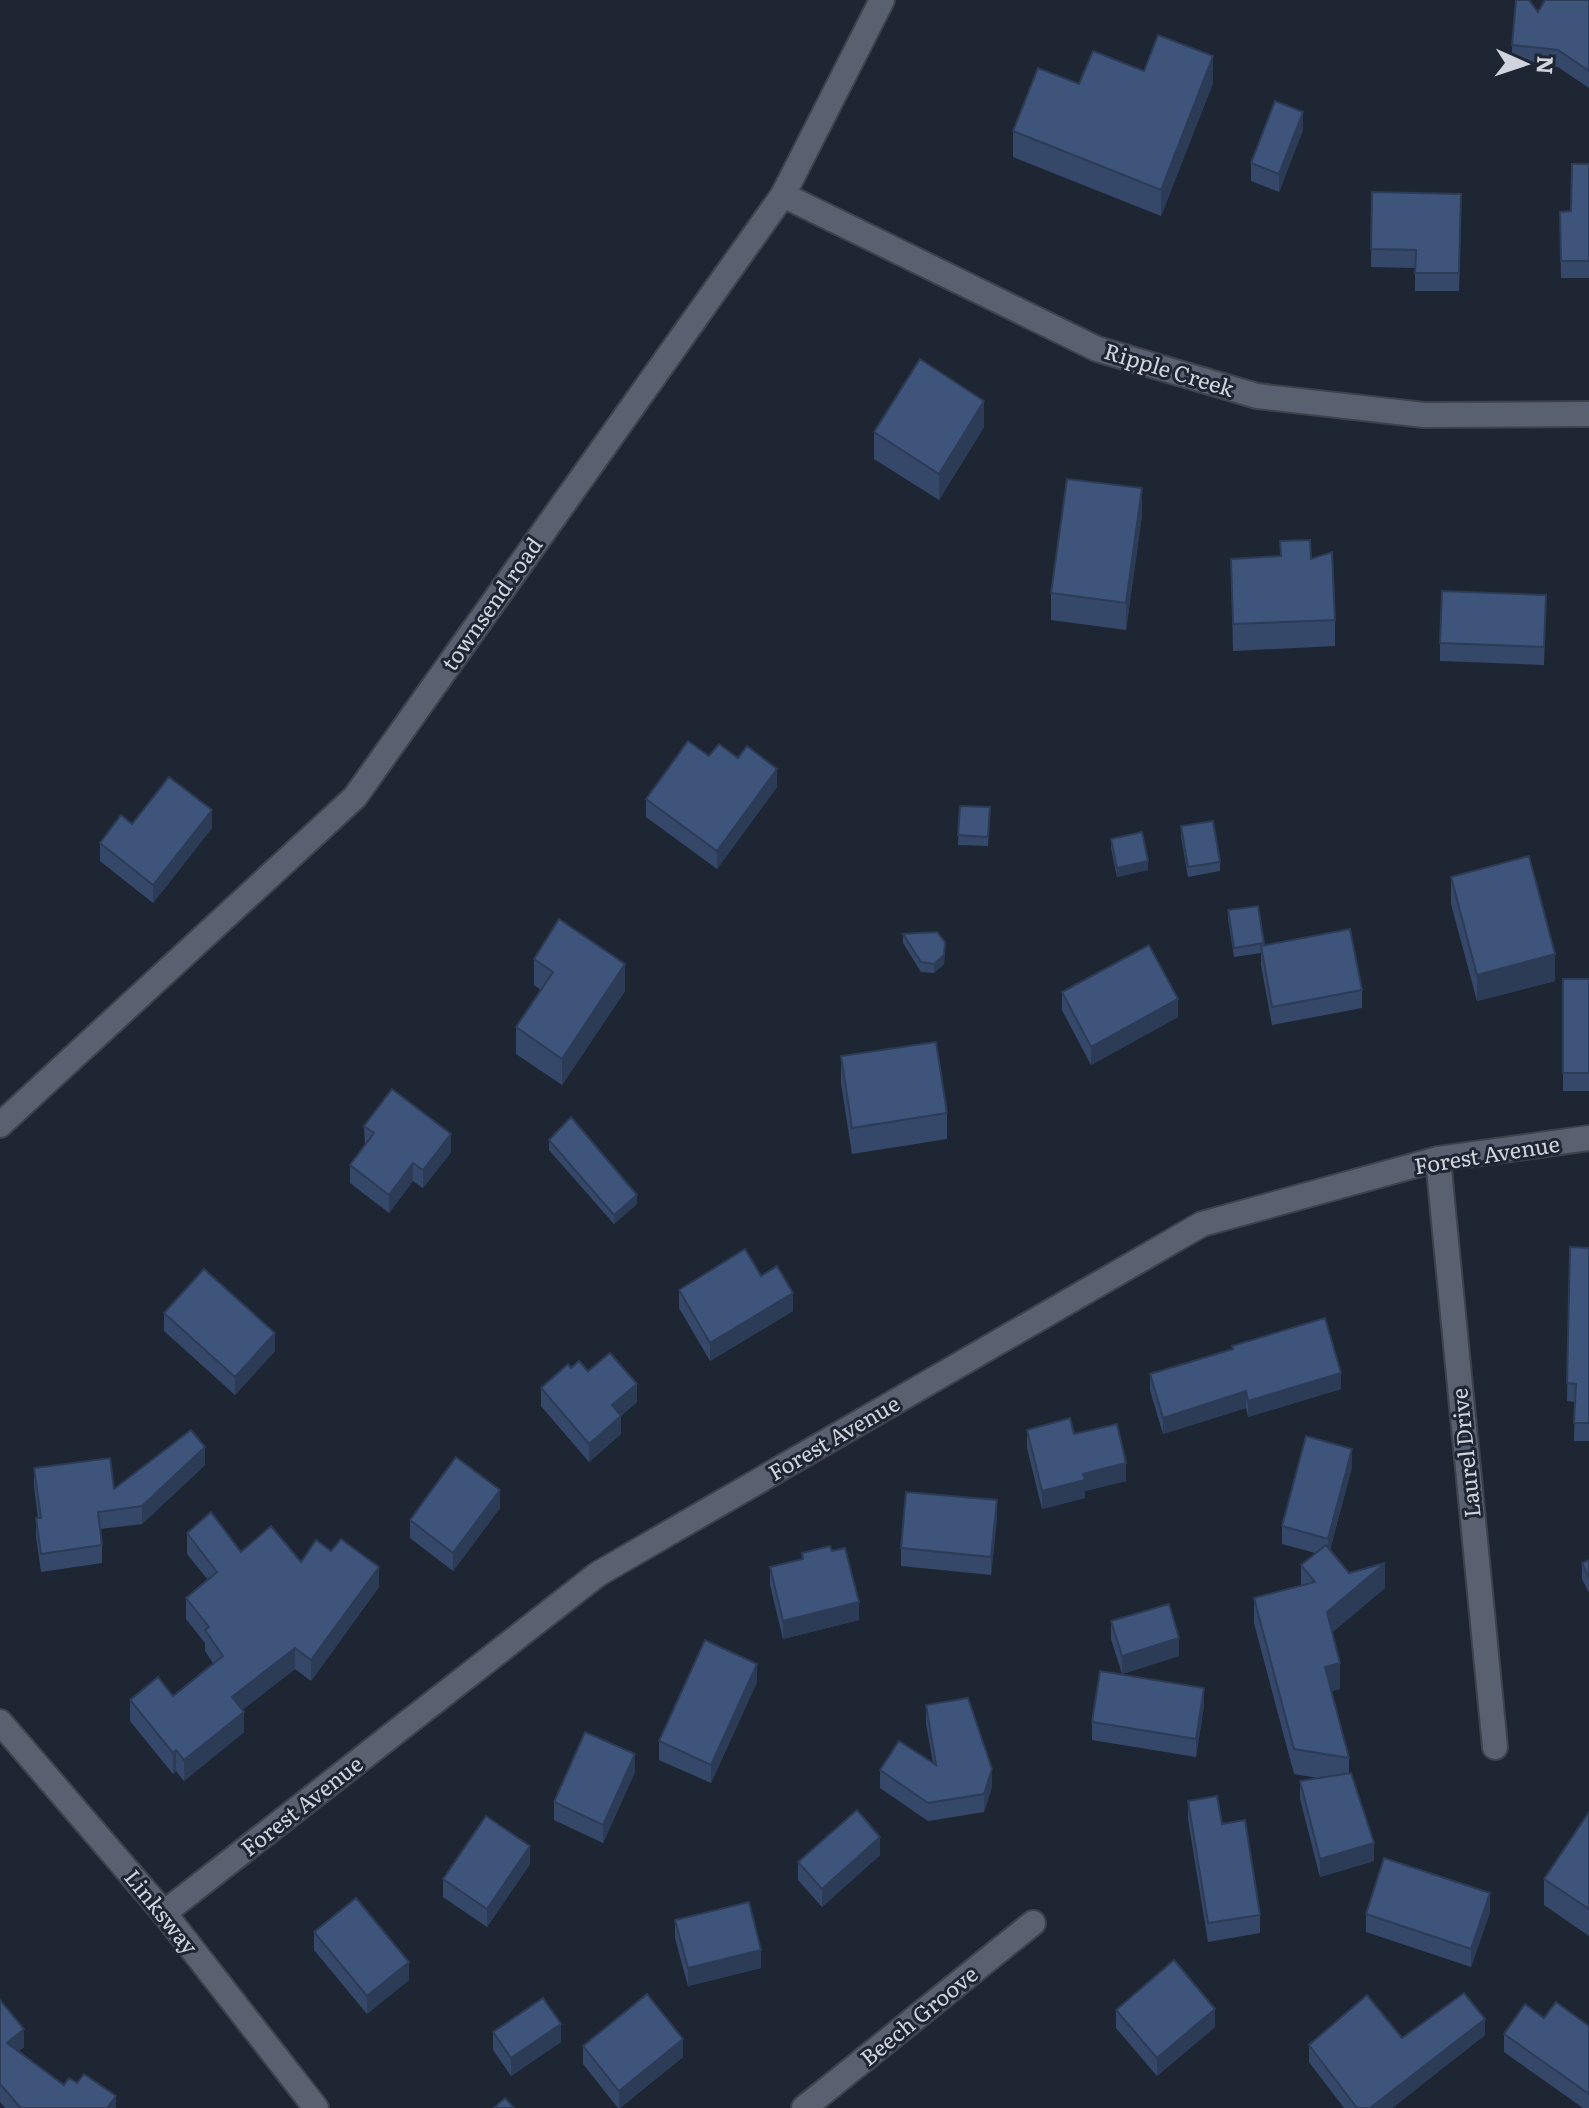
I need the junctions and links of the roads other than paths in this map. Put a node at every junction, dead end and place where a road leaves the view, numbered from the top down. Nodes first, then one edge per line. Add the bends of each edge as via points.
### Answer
1 (882, 0) edge
2 (783, 195) junction
3 (1589, 414) edge
4 (0, 1125) edge
5 (1589, 1138) edge
6 (1438, 1159) junction
7 (0, 1722) edge
8 (1495, 1747) dead end
9 (164, 1913) junction
10 (1033, 1923) dead end
11 (316, 2108) edge
12 (804, 2108) edge

1 - 2 street, townsend road
2 - 3 street, Ripple Creek via 1097,349 1257,396 1424,415
2 - 4 street, townsend road via 355,797
5 - 6 street, Forest Avenue
6 - 8 street, Laurel Drive
6 - 9 street, Forest Avenue via 1202,1224 598,1574
7 - 9 street, Linksway
9 - 11 street, Linksway
10 - 12 street, Beech Groove

